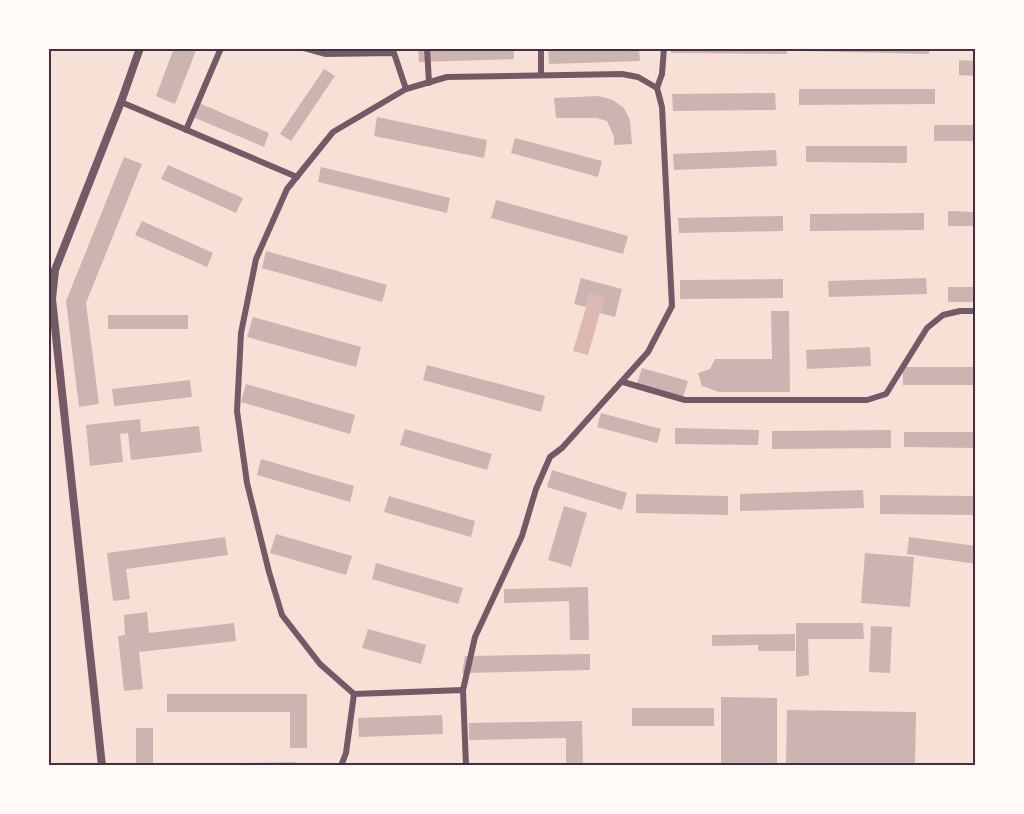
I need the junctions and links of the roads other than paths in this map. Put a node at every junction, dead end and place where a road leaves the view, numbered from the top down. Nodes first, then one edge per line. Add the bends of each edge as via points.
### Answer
1 (140, 48) edge
2 (221, 48) edge
3 (304, 48) edge
4 (427, 48) edge
5 (542, 48) edge
6 (663, 48) edge
7 (541, 75) junction
8 (429, 82) junction
9 (657, 88) junction
10 (406, 89) junction
11 (121, 102) junction
12 (186, 129) junction
13 (297, 177) junction
14 (976, 311) edge
15 (623, 382) junction
16 (463, 690) junction
17 (354, 694) junction
18 (102, 766) edge
19 (341, 766) edge
20 (466, 766) edge

1 - 11 street
2 - 12 street
3 - 10 street via 326,54 394,53
4 - 8 street
5 - 7 street
6 - 9 street
7 - 8 street via 447,77
7 - 9 street via 622,74 638,77
8 - 10 street
9 - 15 street via 662,107 672,306 648,352
10 - 13 street via 333,132
11 - 12 street
11 - 18 street via 55,270 51,299
12 - 13 street
13 - 17 street via 287,189 256,259 241,333 237,411 247,483 282,615 320,664
14 - 15 street via 943,315 927,328 886,394 867,400 686,399
15 - 16 street via 550,458 522,536 475,637
16 - 17 street
16 - 20 street
17 - 19 street

